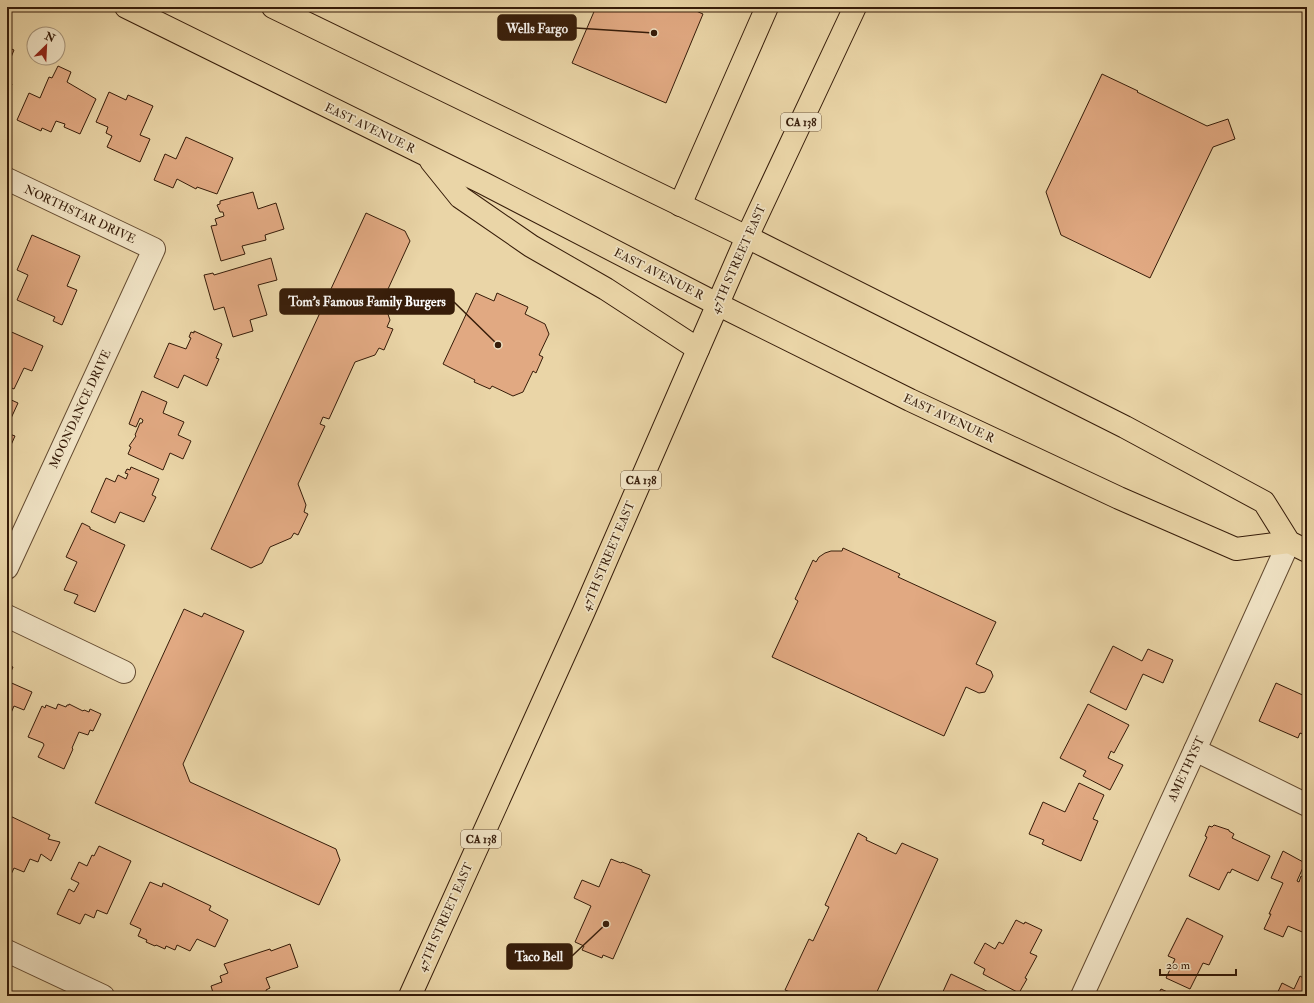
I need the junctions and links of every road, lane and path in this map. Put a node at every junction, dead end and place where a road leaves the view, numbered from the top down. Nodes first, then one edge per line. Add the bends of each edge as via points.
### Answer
1 (126, 7) edge
2 (273, 7) edge
3 (767, 7) edge
4 (855, 7) edge
5 (426, 155) junction
6 (7, 179) edge
7 (680, 205) junction
8 (747, 237) junction
9 (154, 249) joint
10 (718, 304) junction
11 (698, 349) junction
12 (1298, 547) edge
13 (7, 568) edge
14 (7, 616) edge
15 (124, 672) dead end
16 (1195, 750) junction
17 (1307, 805) edge
18 (7, 951) edge
19 (103, 996) edge
20 (410, 996) edge
21 (1082, 996) edge

1 - 5 main road, EAST AVENUE R
2 - 7 main road
3 - 7 main road
4 - 8 main road, 47TH STREET EAST / CA 138
5 - 10 main road, EAST AVENUE R
5 - 11 main road via 460,197 531,246 606,289
6 - 9 street, NORTHSTAR DRIVE
7 - 8 main road
8 - 10 main road, 47TH STREET EAST / CA 138
8 - 12 main road via 1126,427 1264,502
9 - 13 street, MOONDANCE DRIVE
10 - 11 main road, 47TH STREET EAST / CA 138
10 - 12 main road, EAST AVENUE R via 910,400 1119,498 1236,549
11 - 20 main road, 47TH STREET EAST / CA 138 via 584,611
12 - 16 street, AMETHYST
14 - 15 street
16 - 17 street
16 - 21 street, AMETHYST
18 - 19 street

